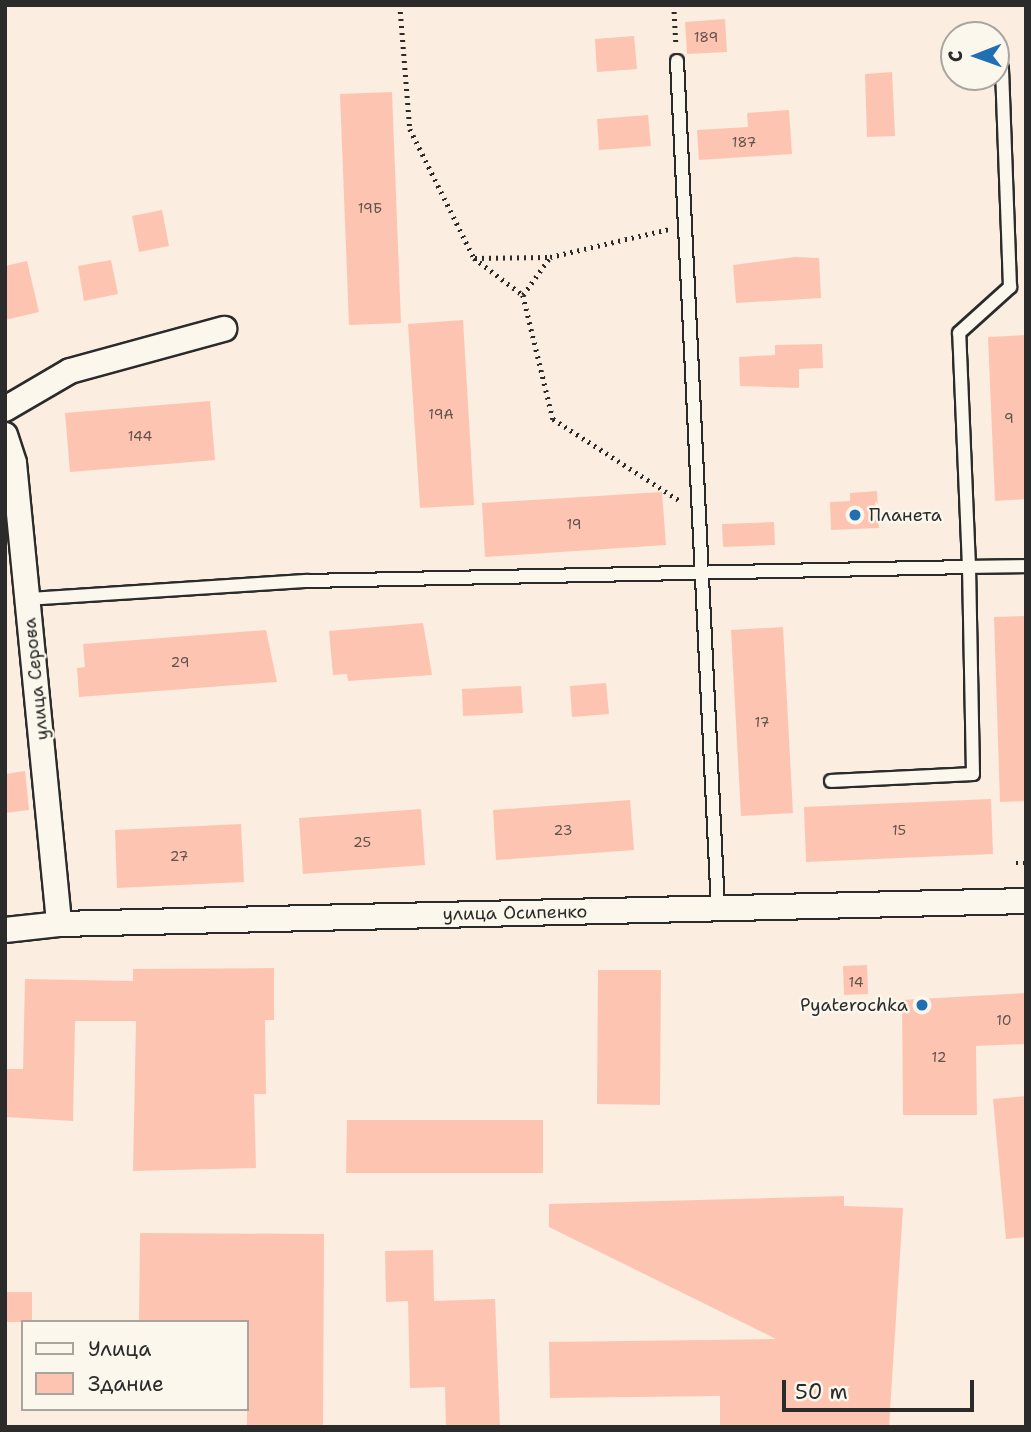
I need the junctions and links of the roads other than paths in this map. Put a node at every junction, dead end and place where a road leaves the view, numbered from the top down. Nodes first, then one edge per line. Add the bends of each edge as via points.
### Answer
1 (677, 61) road end
2 (1003, 91) edge
3 (224, 329) dead end
4 (5, 409) edge
5 (5, 435) edge
6 (1026, 566) edge
7 (969, 567) junction
8 (705, 575) junction
9 (28, 599) junction
10 (831, 781) dead end
11 (1026, 901) edge
12 (718, 908) junction
13 (59, 924) junction
14 (5, 930) edge

1 - 8 lane
2 - 7 lane via 1010,287 959,333
3 - 4 street via 70,371
5 - 9 street, улица Серова via 15,463
6 - 7 lane
7 - 8 lane
7 - 10 lane via 973,774
8 - 9 lane via 306,581
8 - 12 lane
9 - 13 street, улица Серова
11 - 12 street, улица Осипенко
12 - 13 street, улица Осипенко
13 - 14 street, улица Осипенко

